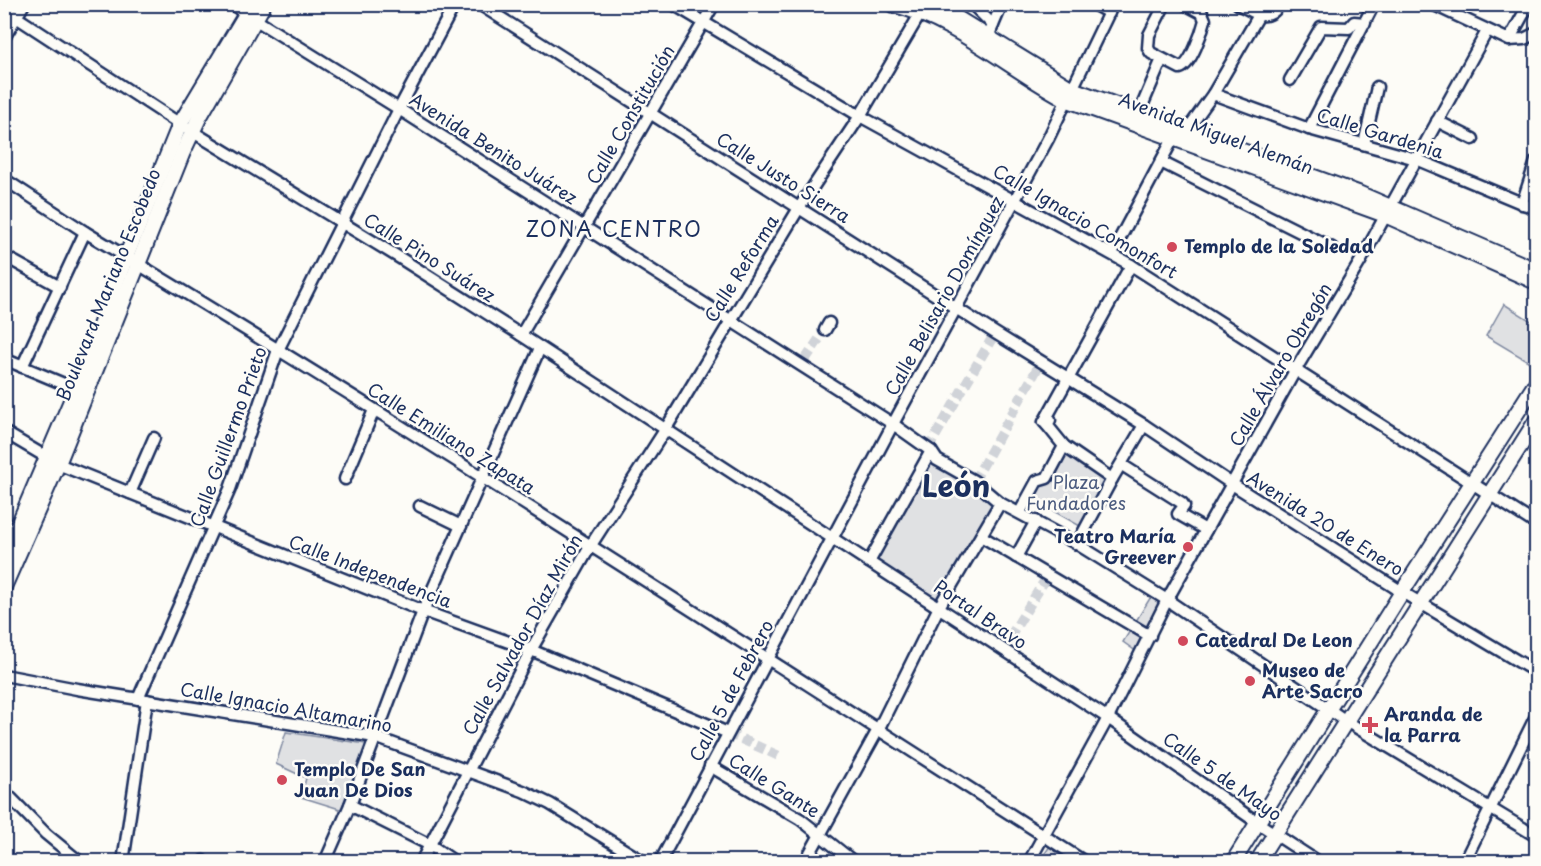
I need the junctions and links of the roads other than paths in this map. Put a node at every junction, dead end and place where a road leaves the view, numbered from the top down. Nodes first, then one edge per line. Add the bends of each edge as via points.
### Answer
1 (24, 4) edge
2 (232, 4) edge
3 (455, 4) edge
4 (479, 4) edge
5 (673, 4) edge
6 (714, 4) edge
7 (891, 4) edge
8 (972, 4) edge
9 (1002, 4) edge
10 (1093, 4) edge
11 (1165, 4) edge
12 (1238, 4) edge
13 (1281, 4) edge
14 (1374, 4) edge
15 (1432, 4) edge
16 (1529, 4) edge
17 (1193, 6) edge
18 (926, 7) edge
19 (686, 8) edge
20 (1111, 8) edge
21 (4, 9) edge
22 (256, 9) edge
23 (1259, 15) junction
24 (17, 17) junction
25 (703, 23) junction
26 (1365, 23) junction
27 (991, 31) junction
28 (1487, 31) junction
29 (1536, 33) edge
30 (4, 39) edge
31 (1524, 39) junction
32 (1509, 40) junction
33 (1536, 43) edge
34 (1161, 59) junction
35 (1290, 80) dead end
36 (1377, 87) dead end
37 (1213, 94) junction
38 (1070, 95) junction
39 (399, 108) junction
40 (651, 113) junction
41 (1139, 113) junction
42 (860, 116) junction
43 (1437, 121) junction
44 (186, 127) junction
45 (1309, 129) junction
46 (1180, 136) junction
47 (1473, 139) dead end
48 (1364, 144) junction
49 (1416, 159) junction
50 (1536, 161) edge
51 (1161, 162) junction
52 (4, 179) edge
53 (1016, 201) junction
54 (1522, 204) junction
55 (799, 208) junction
56 (1536, 209) edge
57 (1387, 210) junction
58 (342, 223) junction
59 (585, 227) junction
60 (86, 232) junction
61 (1332, 248) dead end
62 (1112, 253) junction
63 (4, 256) edge
64 (131, 260) junction
65 (1131, 264) junction
66 (1536, 270) edge
67 (1536, 282) edge
68 (60, 287) junction
69 (957, 308) junction
70 (729, 320) junction
71 (521, 335) junction
72 (540, 348) junction
73 (278, 350) junction
74 (4, 359) edge
75 (22, 366) junction
76 (1296, 369) junction
77 (1068, 383) junction
78 (1536, 383) edge
79 (76, 389) junction
80 (374, 410) junction
81 (1536, 421) edge
82 (893, 424) junction
83 (1144, 425) junction
84 (665, 430) junction
85 (4, 432) edge
86 (154, 438) dead end
87 (1064, 446) junction
88 (931, 451) junction
89 (53, 461) junction
90 (1122, 465) junction
91 (482, 478) junction
92 (345, 479) dead end
93 (1112, 479) junction
94 (1472, 483) junction
95 (1232, 484) junction
96 (130, 493) junction
97 (1490, 495) junction
98 (1000, 503) junction
99 (420, 506) dead end
100 (1020, 512) junction
101 (1036, 521) junction
102 (1536, 524) edge
103 (461, 526) junction
104 (214, 528) junction
105 (1206, 530) junction
106 (981, 536) junction
107 (834, 538) junction
108 (1077, 544) junction
109 (591, 545) junction
110 (1016, 556) junction
111 (4, 558) edge
112 (869, 562) junction
113 (4, 587) edge
114 (1402, 592) junction
115 (1167, 600) junction
116 (1421, 604) junction
117 (939, 608) junction
118 (423, 611) junction
119 (1150, 636) junction
120 (531, 650) junction
121 (767, 659) junction
122 (1536, 672) edge
123 (4, 675) edge
124 (143, 700) junction
125 (1329, 709) junction
126 (1536, 716) edge
127 (1108, 718) junction
128 (1346, 721) junction
129 (879, 728) junction
130 (728, 733) junction
131 (375, 737) junction
132 (710, 766) junction
133 (468, 770) junction
134 (4, 791) edge
135 (350, 805) junction
136 (1490, 807) junction
137 (1258, 823) junction
138 (1275, 834) junction
139 (820, 835) junction
140 (1043, 835) junction
141 (1536, 836) edge
142 (430, 845) junction
143 (80, 861) edge
144 (123, 861) edge
145 (325, 861) edge
146 (421, 861) edge
147 (455, 861) edge
148 (644, 861) edge
149 (660, 861) edge
150 (805, 861) edge
151 (854, 861) edge
152 (1029, 861) edge
153 (1085, 861) edge
154 (1233, 861) edge
155 (1257, 861) edge
156 (1318, 861) edge
157 (1464, 861) edge

1 - 24 street
2 - 22 street, Avenida Benito Juárez
3 - 39 street, Calle Guillermo Prieto
4 - 40 street, Calle Justo Sierra
5 - 19 street, Calle Ignacio Comonfort
6 - 25 street, Calle Constitución
7 - 18 main road, Avenida Miguel Alemán
8 - 27 street
9 - 27 street
10 - 20 street
11 - 34 street via 1148,43 1149,51
12 - 23 street
13 - 23 street via 1270,16
14 - 26 street
15 - 28 street
16 - 32 street
17 - 34 street via 1205,20 1186,64 1176,68
18 - 27 main road, Avenida Miguel Alemán
18 - 38 main road, Avenida Miguel Alemán via 944,23 1036,82
18 - 42 street, Calle Reforma
19 - 25 street, Calle Ignacio Comonfort
20 - 38 street, Calle Belisario Domínguez
21 - 24 street, Calle Pino Suárez
22 - 39 street, Avenida Benito Juárez
22 - 44 main road, Boulevard Mariano Escobedo
23 - 37 street
24 - 30 street
24 - 44 street, Calle Pino Suárez
25 - 40 street, Calle Constitución
25 - 42 street, Calle Ignacio Comonfort
26 - 35 street via 1356,21 1349,28 1320,27
26 - 45 street
27 - 38 main road, Avenida Miguel Alemán
28 - 32 street
28 - 43 street, Calle Álvaro Obregón
29 - 31 street
31 - 32 street
31 - 33 street
34 - 41 street
36 - 48 street
37 - 45 street, Calle Gardenia
37 - 46 street
38 - 41 main road, Avenida Miguel Alemán
38 - 46 main road, Avenida Miguel Alemán
38 - 53 street, Calle Belisario Domínguez
39 - 58 street, Calle Guillermo Prieto
39 - 59 street, Avenida Benito Juárez
40 - 55 street, Calle Justo Sierra
40 - 59 street, Calle Constitución
41 - 46 main road, Avenida Miguel Alemán
42 - 53 street, Calle Ignacio Comonfort
42 - 55 street, Calle Reforma
43 - 47 street
43 - 49 street, Calle Álvaro Obregón
44 - 58 street, Calle Pino Suárez
44 - 64 main road, Boulevard Mariano Escobedo
45 - 48 street, Calle Gardenia
46 - 51 street
46 - 57 main road, Avenida Miguel Alemán
48 - 49 street, Calle Gardenia
49 - 54 street, Calle Gardenia
49 - 57 street, Calle Álvaro Obregón
50 - 54 street
51 - 61 street
51 - 62 street
52 - 60 street, Calle Emiliano Zapata
53 - 62 street, Calle Ignacio Comonfort
53 - 69 street, Calle Belisario Domínguez
54 - 56 street, Calle Gardenia
55 - 69 street, Calle Justo Sierra
55 - 70 street, Calle Reforma
57 - 66 main road, Avenida Miguel Alemán
57 - 67 main road, Avenida Miguel Alemán
57 - 76 street, Calle Álvaro Obregón
58 - 71 street, Calle Pino Suárez
58 - 73 street, Calle Guillermo Prieto
59 - 70 street, Avenida Benito Juárez
59 - 71 street, Calle Constitución
60 - 64 street, Calle Emiliano Zapata
60 - 68 street
62 - 65 street, Calle Ignacio Comonfort
63 - 68 street
64 - 73 street, Calle Emiliano Zapata
64 - 79 main road, Boulevard Mariano Escobedo
64 - 89 main road, Boulevard Mariano Escobedo
65 - 76 street, Calle Ignacio Comonfort
65 - 77 street
68 - 75 street
69 - 77 street, Calle Justo Sierra
69 - 82 street, Calle Belisario Domínguez
70 - 82 street, Avenida Benito Juárez via 803,363
70 - 84 street, Calle Reforma
71 - 72 street, Calle Pino Suárez
72 - 84 street, Calle Pino Suárez
72 - 91 street
73 - 80 street, Calle Emiliano Zapata
73 - 104 street, Calle Guillermo Prieto
74 - 75 street
75 - 79 street
76 - 94 street, Calle Ignacio Comonfort
76 - 95 street, Calle Álvaro Obregón
77 - 83 street, Avenida 20 de Enero
77 - 87 street via 1044,422
78 - 94 main road
79 - 89 main road, Boulevard Mariano Escobedo
80 - 91 street, Calle Emiliano Zapata
80 - 92 street
81 - 97 main road
82 - 88 street, Avenida Benito Juárez
82 - 107 street, Calle Belisario Domínguez
83 - 90 street
83 - 95 street, Avenida 20 de Enero
84 - 107 street, Calle Pino Suárez
84 - 109 street, Calle Salvador Díaz Mirón
85 - 89 street, Calle Independencia
86 - 96 street
87 - 93 street
87 - 100 street via 1047,478 1037,481
88 - 98 street, Avenida Benito Juárez via 937,460 974,481
88 - 112 street
89 - 96 street, Calle Independencia
89 - 111 main road, Boulevard Mariano Escobedo
89 - 113 main road, Boulevard Mariano Escobedo
90 - 93 street
90 - 105 street via 1182,503 1178,514
91 - 103 street
91 - 109 street, Calle Emiliano Zapata
93 - 108 street
94 - 97 street, Calle Ignacio Comonfort
94 - 114 main road
95 - 105 street, Calle Álvaro Obregón
95 - 114 street, Avenida 20 de Enero
96 - 104 street, Calle Independencia
97 - 102 street, Calle Ignacio Comonfort
97 - 116 main road
98 - 100 street, Avenida Benito Juárez
98 - 106 street
99 - 103 street
100 - 101 street, Avenida Benito Juárez
101 - 108 street, Avenida Benito Juárez
101 - 110 street
103 - 118 street
104 - 118 street, Calle Independencia
104 - 124 street, Calle Guillermo Prieto
105 - 115 street, Calle Álvaro Obregón
106 - 110 street
106 - 117 street
107 - 112 street, Portal Bravo
107 - 121 street, Calle 5 de Febrero
108 - 115 street, Avenida Benito Juárez
109 - 120 street, Calle Salvador Díaz Mirón
109 - 121 street, Calle Emiliano Zapata
110 - 119 street
112 - 117 street, Portal Bravo
114 - 116 street, Avenida 20 de Enero
114 - 125 main road
115 - 119 street, Calle Álvaro Obregón
115 - 125 street, Avenida Benito Juárez
116 - 122 street, Avenida 20 de Enero
116 - 128 main road
117 - 127 street, Portal Bravo
117 - 129 street
118 - 120 street, Calle Independencia
118 - 131 street
119 - 127 street, Calle Álvaro Obregón
120 - 130 street, Calle Independencia
120 - 133 street, Calle Salvador Díaz Mirón
121 - 129 street, Calle Emiliano Zapata
121 - 130 street, Calle 5 de Febrero
123 - 124 street, Calle Ignacio Altamarino
124 - 131 street, Calle Ignacio Altamarino
124 - 144 street, Calle Guillermo Prieto
125 - 128 street, Avenida Benito Juárez
125 - 137 main road
126 - 136 street
127 - 137 street, Calle 5 de Mayo
127 - 140 street, Calle Álvaro Obregón
128 - 136 street, Avenida Benito Juárez
128 - 138 main road
129 - 139 street
129 - 140 street, Calle Emiliano Zapata
130 - 132 street, Calle 5 de Febrero
131 - 133 street, Calle Ignacio Altamarino
131 - 135 street
132 - 139 street, Calle Gante
132 - 149 street, Calle 5 de Febrero
133 - 142 street, Calle Salvador Díaz Mirón
133 - 148 street, Calle Ignacio Altamarino via 550,804
134 - 143 street via 46,834
135 - 142 street
135 - 145 street
136 - 141 street, Avenida Benito Juárez
136 - 157 street
137 - 138 street, Calle 5 de Mayo
137 - 154 main road
138 - 155 main road
138 - 156 street, Calle 5 de Mayo
139 - 150 street
139 - 151 street, Calle Gante
140 - 152 street, Calle Álvaro Obregón
140 - 153 street, Calle Emiliano Zapata
142 - 146 street, Calle Salvador Díaz Mirón
142 - 147 street

